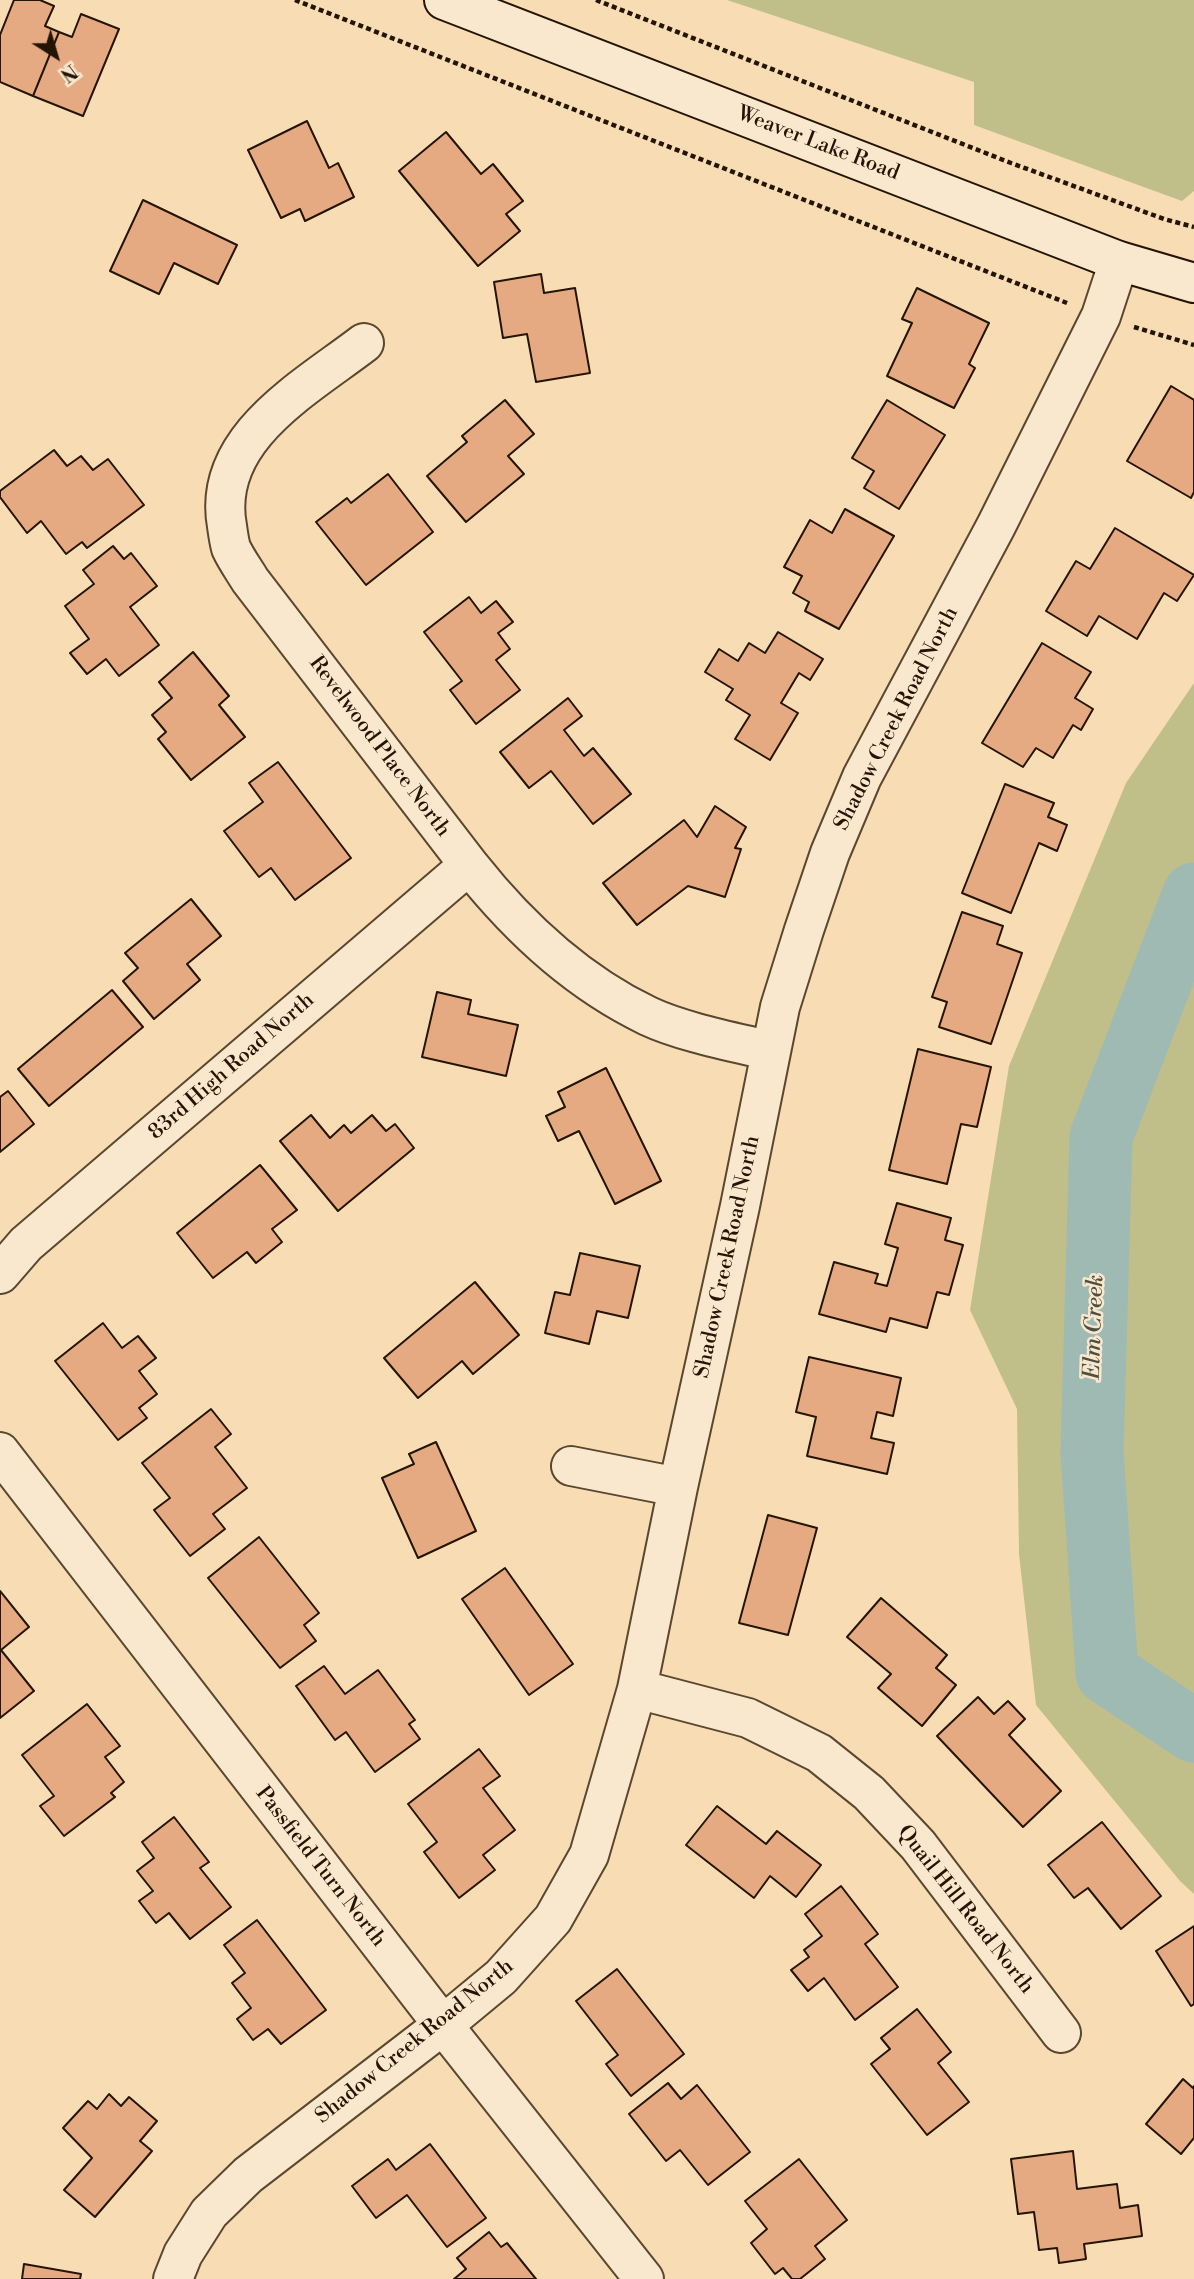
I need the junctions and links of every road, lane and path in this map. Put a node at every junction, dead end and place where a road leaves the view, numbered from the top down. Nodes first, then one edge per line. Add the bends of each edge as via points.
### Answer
1 (295, 0) edge
2 (444, 0) edge
3 (596, 0) edge
4 (1194, 228) edge
5 (1119, 261) junction
6 (1194, 283) edge
7 (1101, 316) junction
8 (364, 343) dead end
9 (1194, 345) edge
10 (469, 865) junction
11 (771, 1051) junction
12 (0, 1274) edge
13 (0, 1452) edge
14 (571, 1466) dead end
15 (678, 1488) junction
16 (637, 1689) junction
17 (443, 2025) junction
18 (1061, 2033) dead end
19 (173, 2279) edge
20 (644, 2279) edge

1 - 7 path
2 - 5 street, Weaver Lake Road
3 - 4 path via 1011,163
5 - 6 street, Weaver Lake Road
5 - 7 street, Shadow Creek Road North
7 - 9 path
7 - 11 street, Shadow Creek Road North via 862,777 808,917
8 - 10 street, Revelwood Place North via 272,413 245,442 229,475 223,506 230,546 250,580
10 - 11 street, Revelwood Place North via 500,905 584,979 649,1016
10 - 12 street, 83rd High Road North via 26,1244
11 - 15 street, Shadow Creek Road North
13 - 17 street, Passfield Turn North
14 - 15 street
15 - 16 street, Shadow Creek Road North
16 - 17 street, Shadow Creek Road North via 589,1855 553,1919 500,1977
16 - 18 street, Quail Hill Road North via 748,1718 820,1753 869,1793 918,1845
17 - 19 street, Shadow Creek Road North via 248,2175 209,2213
17 - 20 street, Passfield Turn North

